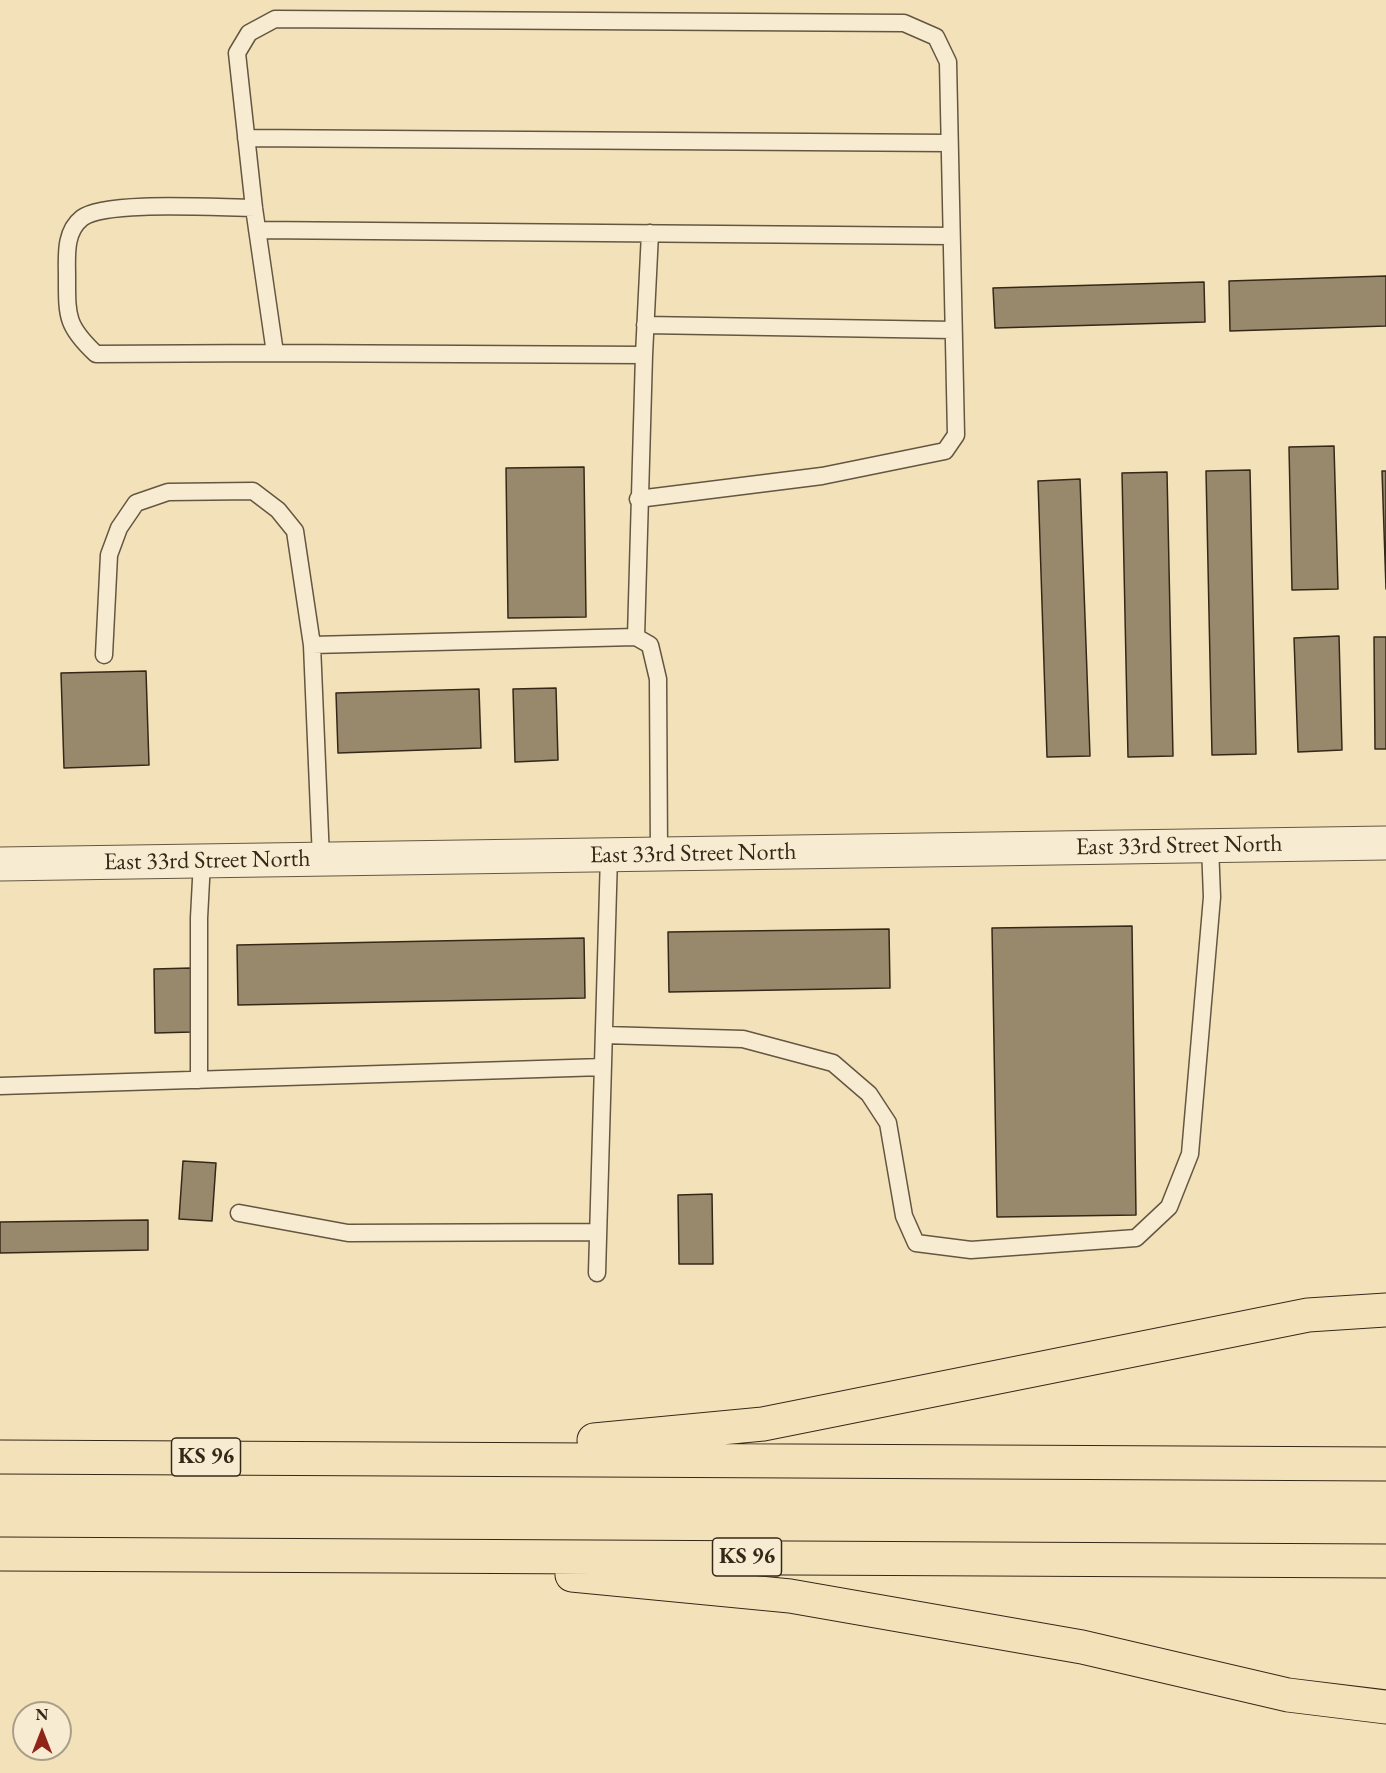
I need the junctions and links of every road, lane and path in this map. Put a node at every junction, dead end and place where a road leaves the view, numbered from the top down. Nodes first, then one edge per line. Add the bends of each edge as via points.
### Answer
1 (246, 138) junction
2 (948, 143) junction
3 (254, 208) junction
4 (257, 230) junction
5 (650, 233) junction
6 (951, 236) junction
7 (645, 325) junction
8 (953, 330) junction
9 (275, 353) junction
10 (644, 355) junction
11 (638, 500) junction
12 (636, 637) junction
13 (312, 645) junction
14 (104, 656) dead end
15 (1386, 843) edge
16 (1210, 846) junction
17 (659, 854) junction
18 (609, 855) junction
19 (321, 859) junction
20 (202, 861) junction
21 (0, 864) edge
22 (604, 1035) junction
23 (603, 1067) junction
24 (199, 1080) junction
25 (0, 1086) edge
26 (239, 1213) dead end
27 (598, 1232) junction
28 (597, 1273) dead end
29 (1386, 1310) edge
30 (0, 1457) edge
31 (413, 1457) junction
32 (1386, 1464) edge
33 (108, 1553) junction
34 (0, 1554) edge
35 (1386, 1561) edge
36 (1386, 1707) edge

1 - 2 lane
1 - 2 lane via 237,53 249,33 275,19 904,23 936,37 948,62
1 - 3 lane
2 - 6 lane
3 - 4 lane
3 - 9 lane via 106,208 82,218 68,239 67,314 78,337 96,354
4 - 5 lane
4 - 9 lane
5 - 6 lane
5 - 7 lane
6 - 8 lane
7 - 8 lane
7 - 10 lane
8 - 11 lane via 956,435 945,451 822,476
9 - 10 lane
10 - 11 lane
11 - 12 lane
12 - 13 lane
12 - 17 lane via 650,645 658,680
13 - 14 lane via 295,531 278,510 253,491 168,492 136,502 119,528 109,555
13 - 19 lane
15 - 16 street, East 33rd Street North
16 - 17 street, East 33rd Street North
16 - 22 lane via 1212,897 1190,1154 1168,1207 1136,1238 971,1250 916,1243 904,1216 888,1124 869,1094 833,1063 743,1039
17 - 18 street, East 33rd Street North
18 - 19 street, East 33rd Street North
18 - 22 lane
19 - 20 street, East 33rd Street North
20 - 21 street, East 33rd Street North
20 - 24 lane
22 - 23 lane
23 - 24 lane
23 - 27 lane
24 - 25 lane
26 - 27 lane via 348,1233
27 - 28 lane
29 - 31 highway via 1308,1315 763,1424
30 - 31 highway, KS 96
31 - 32 highway, KS 96
33 - 34 highway, KS 96
33 - 35 highway, KS 96
33 - 36 highway via 528,1571 790,1596 1082,1647 1288,1695

